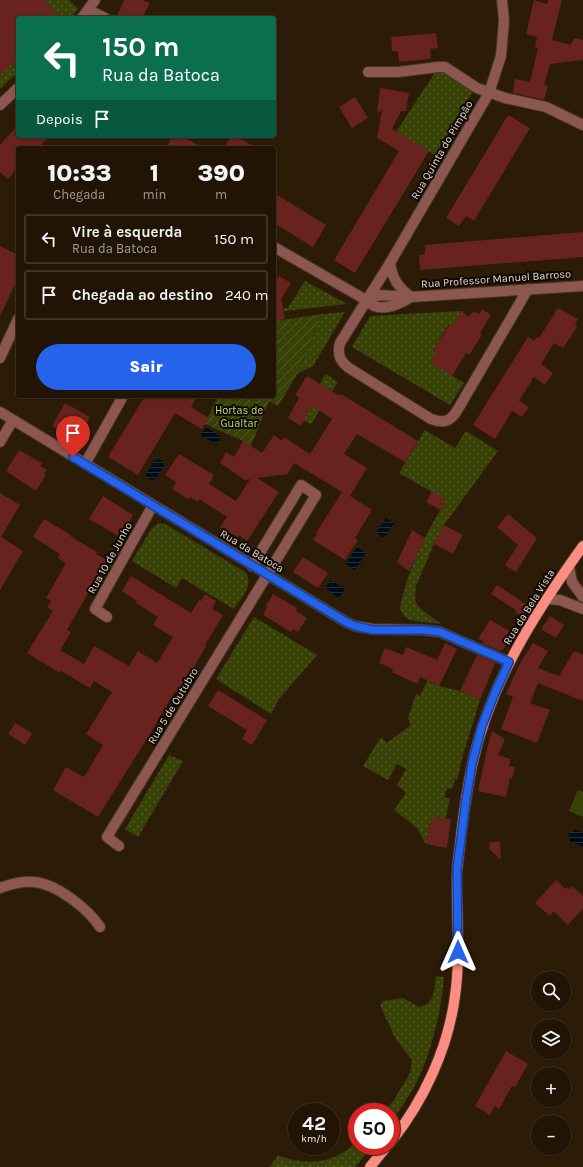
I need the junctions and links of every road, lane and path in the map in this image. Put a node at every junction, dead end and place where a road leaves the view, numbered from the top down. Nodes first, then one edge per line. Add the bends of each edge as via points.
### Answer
1 (95, 0) edge
2 (502, 0) edge
3 (89, 10) junction
4 (84, 16) edge
5 (101, 16) edge
6 (368, 72) dead end
7 (16, 90) edge
8 (489, 93) junction
9 (0, 105) edge
10 (583, 125) edge
11 (276, 248) edge
12 (390, 263) junction
13 (583, 286) edge
14 (528, 289) junction
15 (411, 297) junction
16 (366, 300) junction
17 (16, 323) edge
18 (0, 358) edge
19 (122, 398) edge
20 (0, 412) edge
21 (13, 420) junction
22 (0, 442) edge
23 (85, 464) junction
24 (153, 506) junction
25 (583, 546) edge
26 (252, 566) junction
27 (569, 567) junction
28 (267, 574) junction
29 (583, 596) edge
30 (547, 599) junction
31 (583, 609) edge
32 (107, 617) dead end
33 (509, 662) junction
34 (118, 846) dead end
35 (0, 888) edge
36 (100, 927) dead end
37 (400, 1130) edge
38 (380, 1155) edge
39 (370, 1167) edge

1 - 3 street
2 - 8 street, Rua Quinta do Pimpão via 504,20 501,56
3 - 4 street
3 - 5 street
6 - 8 street via 445,68
7 - 9 street
8 - 10 street via 546,107
8 - 12 street, Rua Quinta do Pimpão
11 - 16 street
12 - 15 street, Rua Professor Manuel Barroso via 395,281 402,291
12 - 16 street, Rua Quinta do Pimpão
13 - 14 street, Rua Professor Manuel Barroso
14 - 15 street, Rua Professor Manuel Barroso
14 - 16 street, Rua Quinta do Pimpão via 454,416 447,421 438,422 349,368 339,358 340,343
15 - 16 street, Rua Professor Manuel Barroso via 380,296
17 - 18 street
19 - 23 street
20 - 21 street, Rua da Batoca
21 - 22 street
21 - 23 street, Rua da Batoca
23 - 24 street, Rua da Batoca
24 - 26 street, Rua da Batoca
24 - 32 street, Rua 10 de Junho via 95,609
25 - 27 main road, Rua da Bela Vista
26 - 28 street, Rua da Batoca
26 - 28 street via 301,486 316,495
27 - 29 street via 572,582
27 - 30 main road, Rua da Bela Vista
28 - 33 street, Rua da Batoca via 355,626 373,630 440,632
28 - 34 street, Rua 5 de Outubro via 107,837
30 - 31 street via 560,600
30 - 33 main road, Rua da Bela Vista
33 - 37 main road, Rua da Bela Vista via 482,726 466,800 457,869 457,974 448,1033 424,1093
35 - 36 street via 22,882 36,882 52,888 69,897
38 - 39 main road

